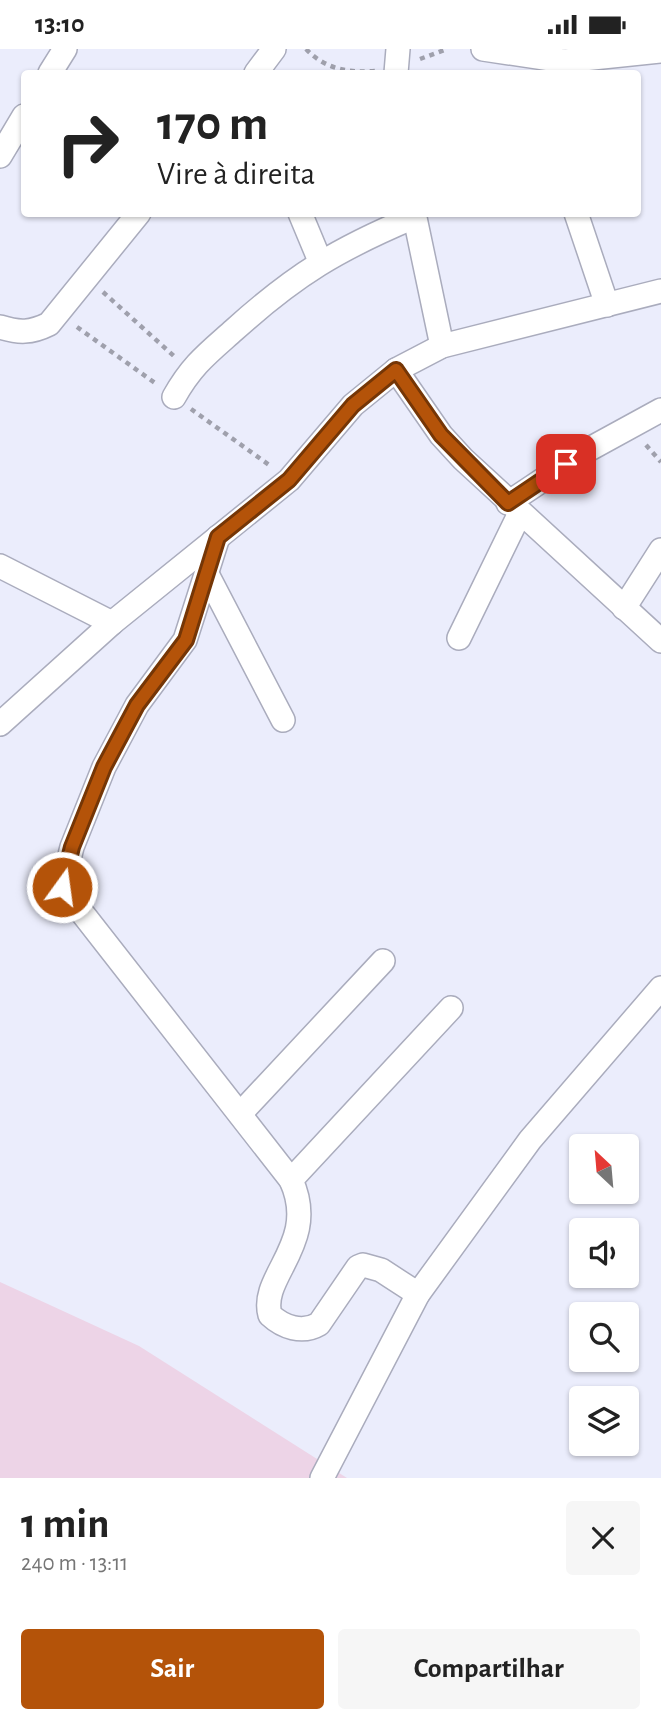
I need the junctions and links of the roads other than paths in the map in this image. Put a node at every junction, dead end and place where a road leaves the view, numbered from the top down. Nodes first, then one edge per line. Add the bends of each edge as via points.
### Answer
1 (65, 49) edge
2 (274, 49) edge
3 (398, 49) edge
4 (483, 49) edge
5 (661, 51) edge
6 (530, 60) edge
7 (52, 70) edge
8 (258, 70) edge
9 (396, 70) edge
10 (21, 121) edge
11 (0, 156) edge
12 (136, 217) edge
13 (302, 217) edge
14 (410, 217) edge
15 (414, 217) edge
16 (577, 217) edge
17 (320, 261) junction
18 (661, 291) edge
19 (607, 305) junction
20 (0, 327) edge
21 (442, 346) junction
22 (396, 370) junction
23 (174, 397) dead end
24 (661, 410) edge
25 (514, 508) junction
26 (218, 537) junction
27 (661, 550) edge
28 (0, 566) edge
29 (207, 574) junction
30 (624, 608) junction
31 (112, 623) junction
32 (459, 638) dead end
33 (661, 641) edge
34 (283, 720) dead end
35 (0, 725) edge
36 (383, 961) dead end
37 (661, 988) edge
38 (451, 1008) dead end
39 (240, 1114) junction
40 (291, 1180) junction
41 (418, 1294) junction
42 (322, 1478) edge

1 - 7 street
2 - 8 street
3 - 9 street
4 - 6 street
5 - 6 street
10 - 11 street
12 - 20 street via 49,324 35,332 19,333
13 - 17 street
14 - 17 street
15 - 21 street
16 - 19 street
17 - 23 street via 190,369
18 - 19 street
19 - 21 street
21 - 22 street
22 - 25 street via 441,435
22 - 26 street via 353,405 289,480
24 - 25 street via 586,451
25 - 30 street
25 - 32 street
26 - 29 street
26 - 31 street
27 - 30 street
28 - 31 street
29 - 34 street
29 - 39 street via 186,640 137,705 104,767 72,847 62,887
30 - 33 street
31 - 35 street
36 - 39 street
37 - 41 street via 530,1140
38 - 40 street
39 - 40 street
40 - 41 street via 299,1196 299,1211 291,1254 269,1297 270,1315 284,1326 306,1329 319,1324 363,1265 381,1270
41 - 42 street

